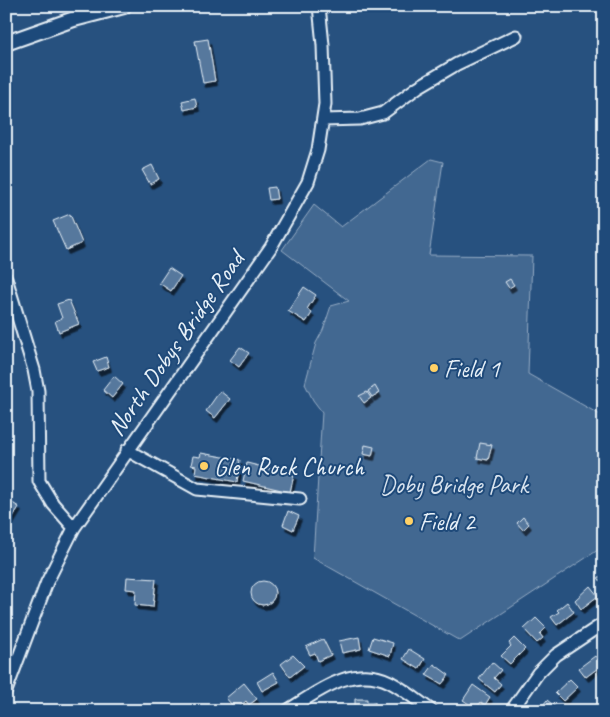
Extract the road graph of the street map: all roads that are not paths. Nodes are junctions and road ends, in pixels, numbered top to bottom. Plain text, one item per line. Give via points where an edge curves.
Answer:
1 (124, 6) edge
2 (319, 6) edge
3 (516, 36) dead end
4 (6, 43) edge
5 (323, 120) junction
6 (6, 278) edge
7 (127, 450) junction
8 (300, 499) dead end
9 (74, 528) junction
10 (604, 623) edge
11 (6, 691) edge
12 (287, 711) edge
13 (432, 711) edge
14 (511, 711) edge

1 - 4 main road via 74,19
2 - 5 street, North Dobys Bridge Road via 325,77
3 - 5 street via 457,64 383,112 360,119
5 - 7 street, North Dobys Bridge Road via 314,167 292,214
6 - 9 street via 38,391 39,481 53,504
7 - 8 street via 197,488
7 - 9 street, North Dobys Bridge Road
9 - 11 street, North Dobys Bridge Road via 47,582
10 - 14 street via 556,655 538,673
12 - 13 street via 341,679 359,675 391,682

